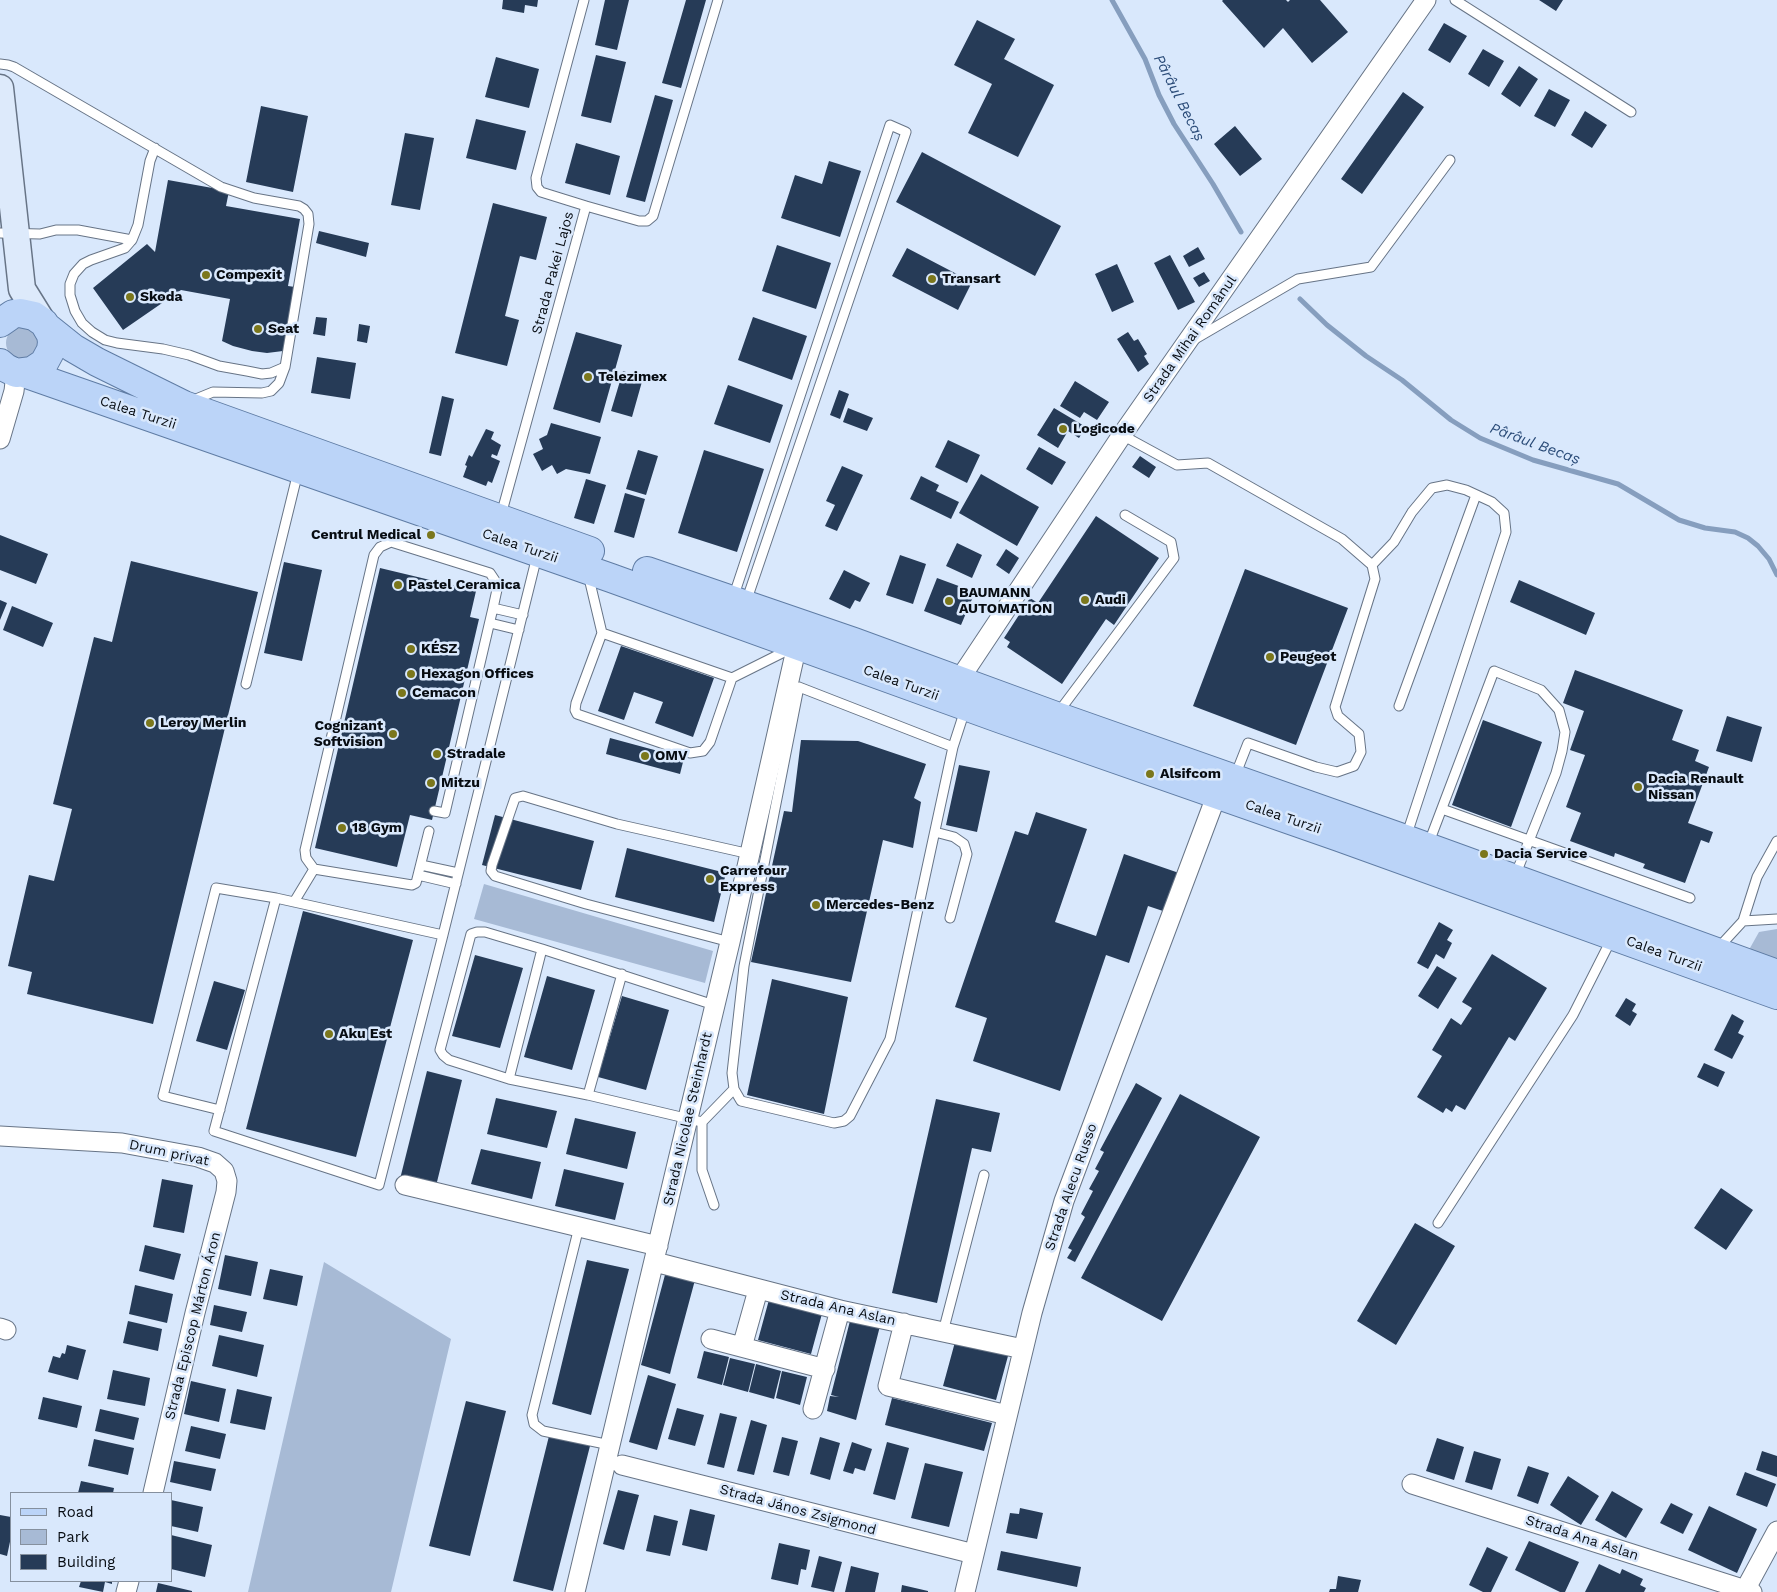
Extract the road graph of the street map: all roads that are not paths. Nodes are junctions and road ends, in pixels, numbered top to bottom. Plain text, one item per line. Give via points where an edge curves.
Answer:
1 (584, 0) edge
2 (718, 0) edge
3 (1426, 0) edge
4 (1455, 0) edge
5 (0, 64) edge
6 (1, 105) edge
7 (1631, 112) dead end
8 (155, 148) junction
9 (1450, 160) dead end
10 (586, 206) junction
11 (8, 233) edge
12 (132, 240) junction
13 (22, 289) junction
14 (3, 320) edge
15 (44, 323) junction
16 (1186, 344) junction
17 (8, 367) edge
18 (285, 367) junction
19 (184, 405) junction
20 (1122, 435) junction
21 (0, 439) edge
22 (299, 468) junction
23 (1476, 495) junction
24 (1125, 515) dead end
25 (500, 518) junction
26 (538, 553) junction
27 (1372, 565) junction
28 (586, 569) junction
29 (739, 602) junction
30 (494, 608) junction
31 (523, 615) junction
32 (490, 623) junction
33 (519, 630) junction
34 (602, 633) junction
35 (797, 645) junction
36 (732, 678) junction
37 (960, 680) junction
38 (246, 684) dead end
39 (966, 706) junction
40 (1399, 706) dead end
41 (1056, 716) junction
42 (953, 747) junction
43 (1226, 787) junction
44 (1442, 809) junction
45 (434, 811) dead end
46 (429, 832) dead end
47 (935, 832) junction
48 (1529, 840) junction
49 (1777, 841) edge
50 (1416, 844) junction
51 (750, 854) junction
52 (421, 865) junction
53 (314, 869) junction
54 (458, 873) junction
55 (418, 875) junction
56 (1514, 879) junction
57 (456, 884) junction
58 (276, 898) junction
59 (1690, 898) dead end
60 (294, 902) junction
61 (950, 918) dead end
62 (1777, 919) edge
63 (1743, 921) junction
64 (443, 935) junction
65 (1613, 936) junction
66 (730, 942) junction
67 (1705, 948) junction
68 (542, 949) junction
69 (622, 974) junction
70 (1777, 974) edge
71 (1777, 995) edge
72 (714, 1005) junction
73 (509, 1079) junction
74 (734, 1089) junction
75 (588, 1095) junction
76 (220, 1110) junction
77 (695, 1121) junction
78 (0, 1136) edge
79 (215, 1163) joint
80 (984, 1175) dead end
81 (405, 1185) dead end
82 (714, 1206) dead end
83 (1438, 1223) dead end
84 (579, 1227) junction
85 (657, 1254) junction
86 (758, 1290) junction
87 (840, 1310) junction
88 (904, 1323) junction
89 (943, 1332) junction
90 (711, 1339) dead end
91 (742, 1347) junction
92 (1024, 1349) junction
93 (825, 1369) junction
94 (813, 1410) dead end
95 (1007, 1415) junction
96 (610, 1445) junction
97 (622, 1465) dead end
98 (1412, 1484) dead end
99 (153, 1492) edge
100 (1777, 1531) edge
101 (974, 1554) junction
102 (1749, 1591) edge
103 (575, 1592) edge
104 (965, 1592) edge

1 - 10 lane via 536,178 537,187 548,196
2 - 10 lane, Strada Pakei Lajos via 653,216 647,221 639,221
3 - 16 street, Strada Mihai Românul
4 - 7 lane
5 - 8 lane via 14,67
6 - 11 main road
8 - 12 lane
8 - 18 lane via 221,187 254,198 298,206 308,214
9 - 16 lane via 1371,267 1298,279
10 - 25 lane, Strada Pakei Lajos
11 - 12 lane via 40,234 73,229
11 - 13 main road
12 - 18 lane via 124,248 83,264 74,274 70,295 82,323 92,332 117,343 163,349 262,374
13 - 14 main road
13 - 15 main road
14 - 15 main road via 27,313
15 - 17 main road via 52,342 48,357 38,368
15 - 19 main road, Calea Turzii via 73,348
16 - 20 street, Strada Mihai Românul
17 - 21 street via 14,390
17 - 22 main road, Calea Turzii
18 - 19 lane via 279,383 271,391 213,392
19 - 25 main road, Calea Turzii
20 - 27 lane via 1177,465 1208,463 1342,539
20 - 37 street, Strada Mihai Românul
22 - 26 main road, Calea Turzii
22 - 38 lane
23 - 27 lane via 1447,485 1432,488 1412,512 1394,542
23 - 40 lane
23 - 50 lane via 1492,502 1504,513 1506,532
24 - 41 lane via 1171,542 1174,558
25 - 29 main road, Calea Turzii
26 - 28 main road, Calea Turzii
26 - 31 lane
27 - 43 lane via 1375,579 1335,707 1338,716 1358,734 1361,752 1354,766 1337,772 1248,743
28 - 34 lane
28 - 35 main road, Calea Turzii
29 - 29 lane via 906,132 890,125
29 - 37 main road, Calea Turzii
30 - 31 lane
30 - 32 lane
30 - 53 lane via 498,585 490,573 391,542 380,547 374,555 339,729 305,850 306,858
31 - 33 lane
32 - 33 lane
32 - 45 lane via 445,814
33 - 54 lane
34 - 36 lane
34 - 36 lane via 574,710 577,714 643,737 690,753 703,751 710,742
35 - 36 lane
35 - 39 main road, Calea Turzii
35 - 51 street, Strada Nicolae Steinhardt
37 - 41 main road, Calea Turzii
39 - 42 lane
39 - 43 main road, Calea Turzii
41 - 43 main road, Calea Turzii
42 - 47 lane
42 - 74 lane via 799,687 744,966 732,1074
43 - 50 main road, Calea Turzii
43 - 65 main road, Calea Turzii
43 - 92 street, Strada Alecu Russo via 1064,1201
44 - 48 lane
44 - 48 lane via 1494,671 1542,690 1560,710 1565,732 1556,772
44 - 50 lane
46 - 52 lane
47 - 61 lane via 954,837 964,844 967,854
47 - 74 lane via 890,1039 850,1116 834,1123 741,1101
48 - 56 lane
48 - 59 lane
49 - 63 lane via 1757,877
50 - 56 main road, Calea Turzii
51 - 66 street, Strada Nicolae Steinhardt
51 - 66 lane via 617,824 523,796 514,798 492,865 491,871 495,876
52 - 54 lane
52 - 55 lane
53 - 55 lane via 412,886
53 - 60 lane
54 - 57 lane
55 - 57 lane
56 - 67 main road, Calea Turzii
57 - 64 lane
58 - 60 lane
58 - 76 lane
58 - 76 lane via 216,888 163,1096
60 - 64 lane
62 - 63 lane
63 - 67 lane via 1720,946
64 - 76 lane via 379,1185 214,1131
65 - 71 main road, Calea Turzii
65 - 83 lane via 1573,1015
66 - 72 street, Strada Nicolae Steinhardt
67 - 70 main road, Calea Turzii
68 - 69 lane
68 - 73 lane
68 - 73 lane via 485,932 471,934 440,1050 449,1060
69 - 72 lane
69 - 75 lane
72 - 77 street, Strada Nicolae Steinhardt
73 - 75 lane
74 - 77 lane
75 - 77 lane
77 - 82 lane via 702,1170
77 - 85 street, Strada Nicolae Steinhardt
78 - 79 street, Drum privat via 122,1144 179,1153
79 - 99 street, Strada Episcop Márton Áron via 224,1171 226,1192
80 - 89 lane
81 - 84 street, Strada Ana Aslan
84 - 85 street, Strada Ana Aslan
84 - 96 lane via 532,1415 534,1424 543,1430
85 - 86 street, Strada Ana Aslan
85 - 96 street, Strada Nicolae Steinhardt
86 - 87 street, Strada Ana Aslan
86 - 91 street
87 - 88 street, Strada Ana Aslan
87 - 93 street
88 - 89 street, Strada Ana Aslan
88 - 95 street via 888,1386
89 - 92 street, Strada Ana Aslan
90 - 91 street
91 - 93 street
92 - 95 street, Strada Alecu Russo
93 - 94 street
95 - 101 street, Strada Alecu Russo
96 - 103 street, Strada Nicolae Steinhardt
97 - 101 street, Strada János Zsigmond
98 - 102 street, Strada Ana Aslan
100 - 102 street
101 - 104 street, Strada Alecu Russo

